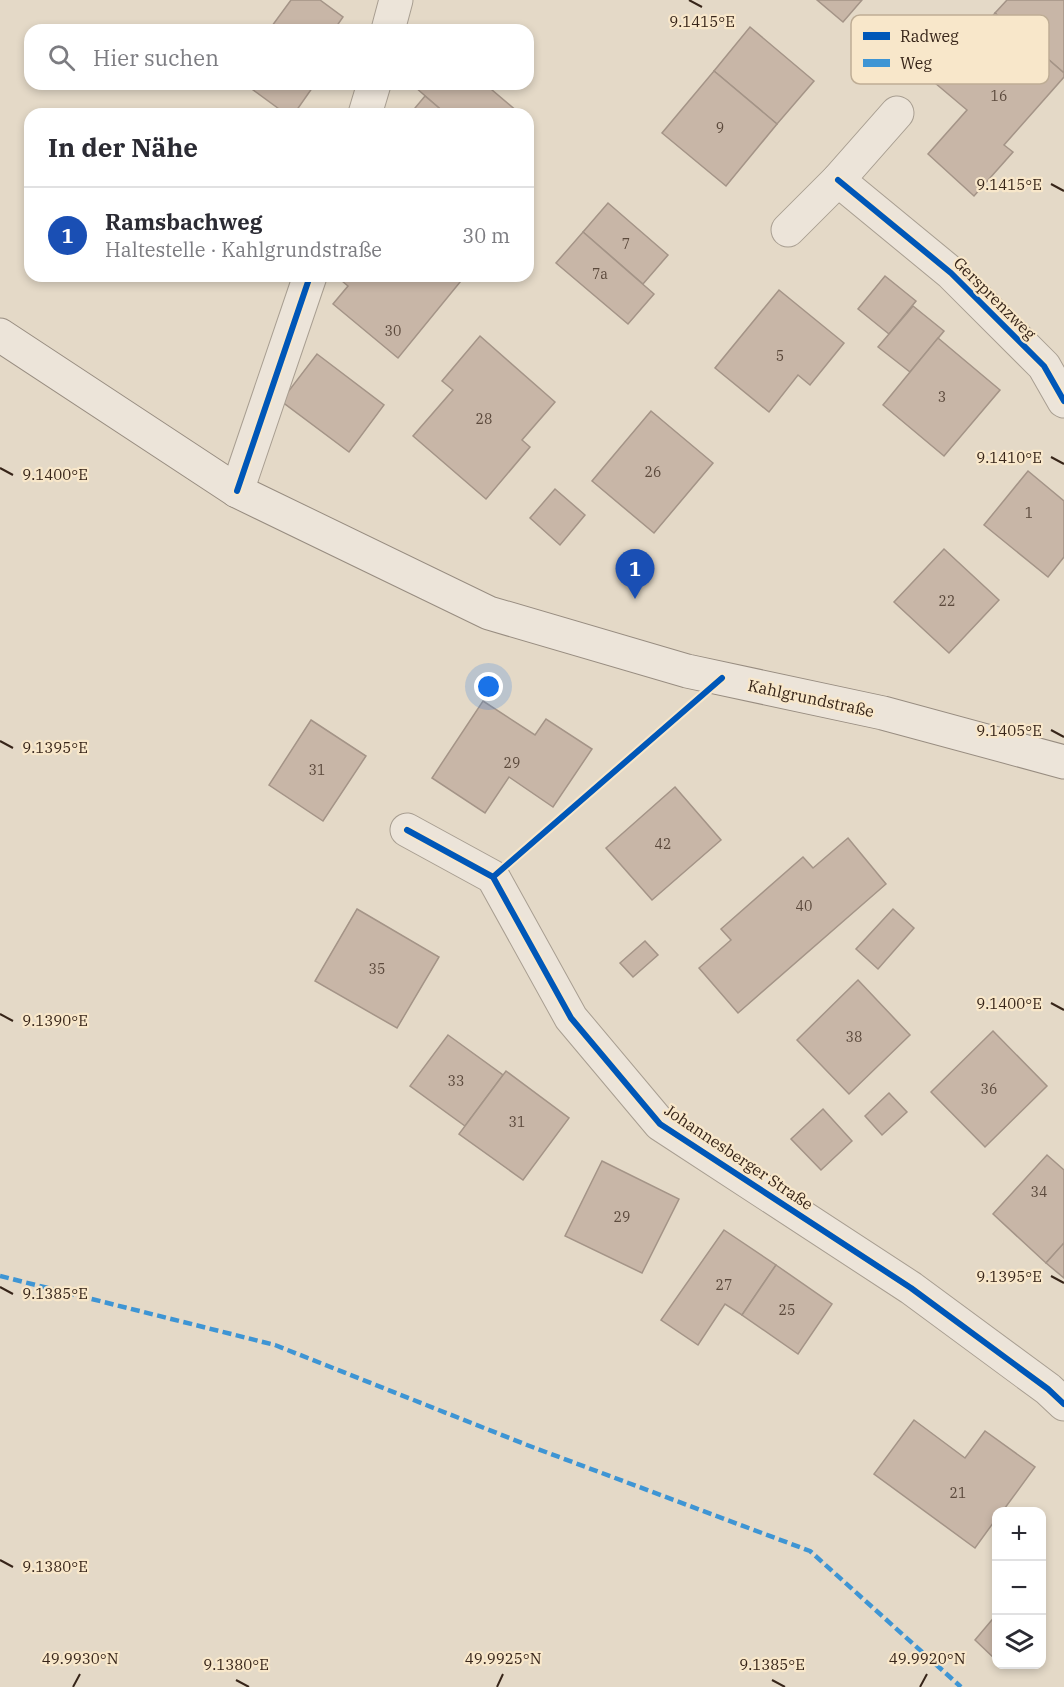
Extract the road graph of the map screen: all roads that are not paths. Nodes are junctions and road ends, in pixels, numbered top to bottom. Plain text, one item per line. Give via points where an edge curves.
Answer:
1 (396, 0) edge
2 (390, 24) edge
3 (372, 90) edge
4 (367, 108) edge
5 (897, 113) dead end
6 (838, 180) junction
7 (788, 230) dead end
8 (308, 282) edge
9 (0, 335) edge
10 (1064, 401) edge
11 (237, 492) junction
12 (1064, 762) edge
13 (407, 830) dead end
14 (1064, 1404) edge

1 - 2 street
3 - 4 street
5 - 6 street
6 - 7 street
6 - 10 street, Gersprenzweg via 951,273 1044,366
8 - 11 street
9 - 11 street, Kahlgrundstraße
11 - 12 street, Kahlgrundstraße via 489,612 687,671 883,714
13 - 14 street, Johannesberger Straße via 494,877 571,1018 660,1124 911,1288

